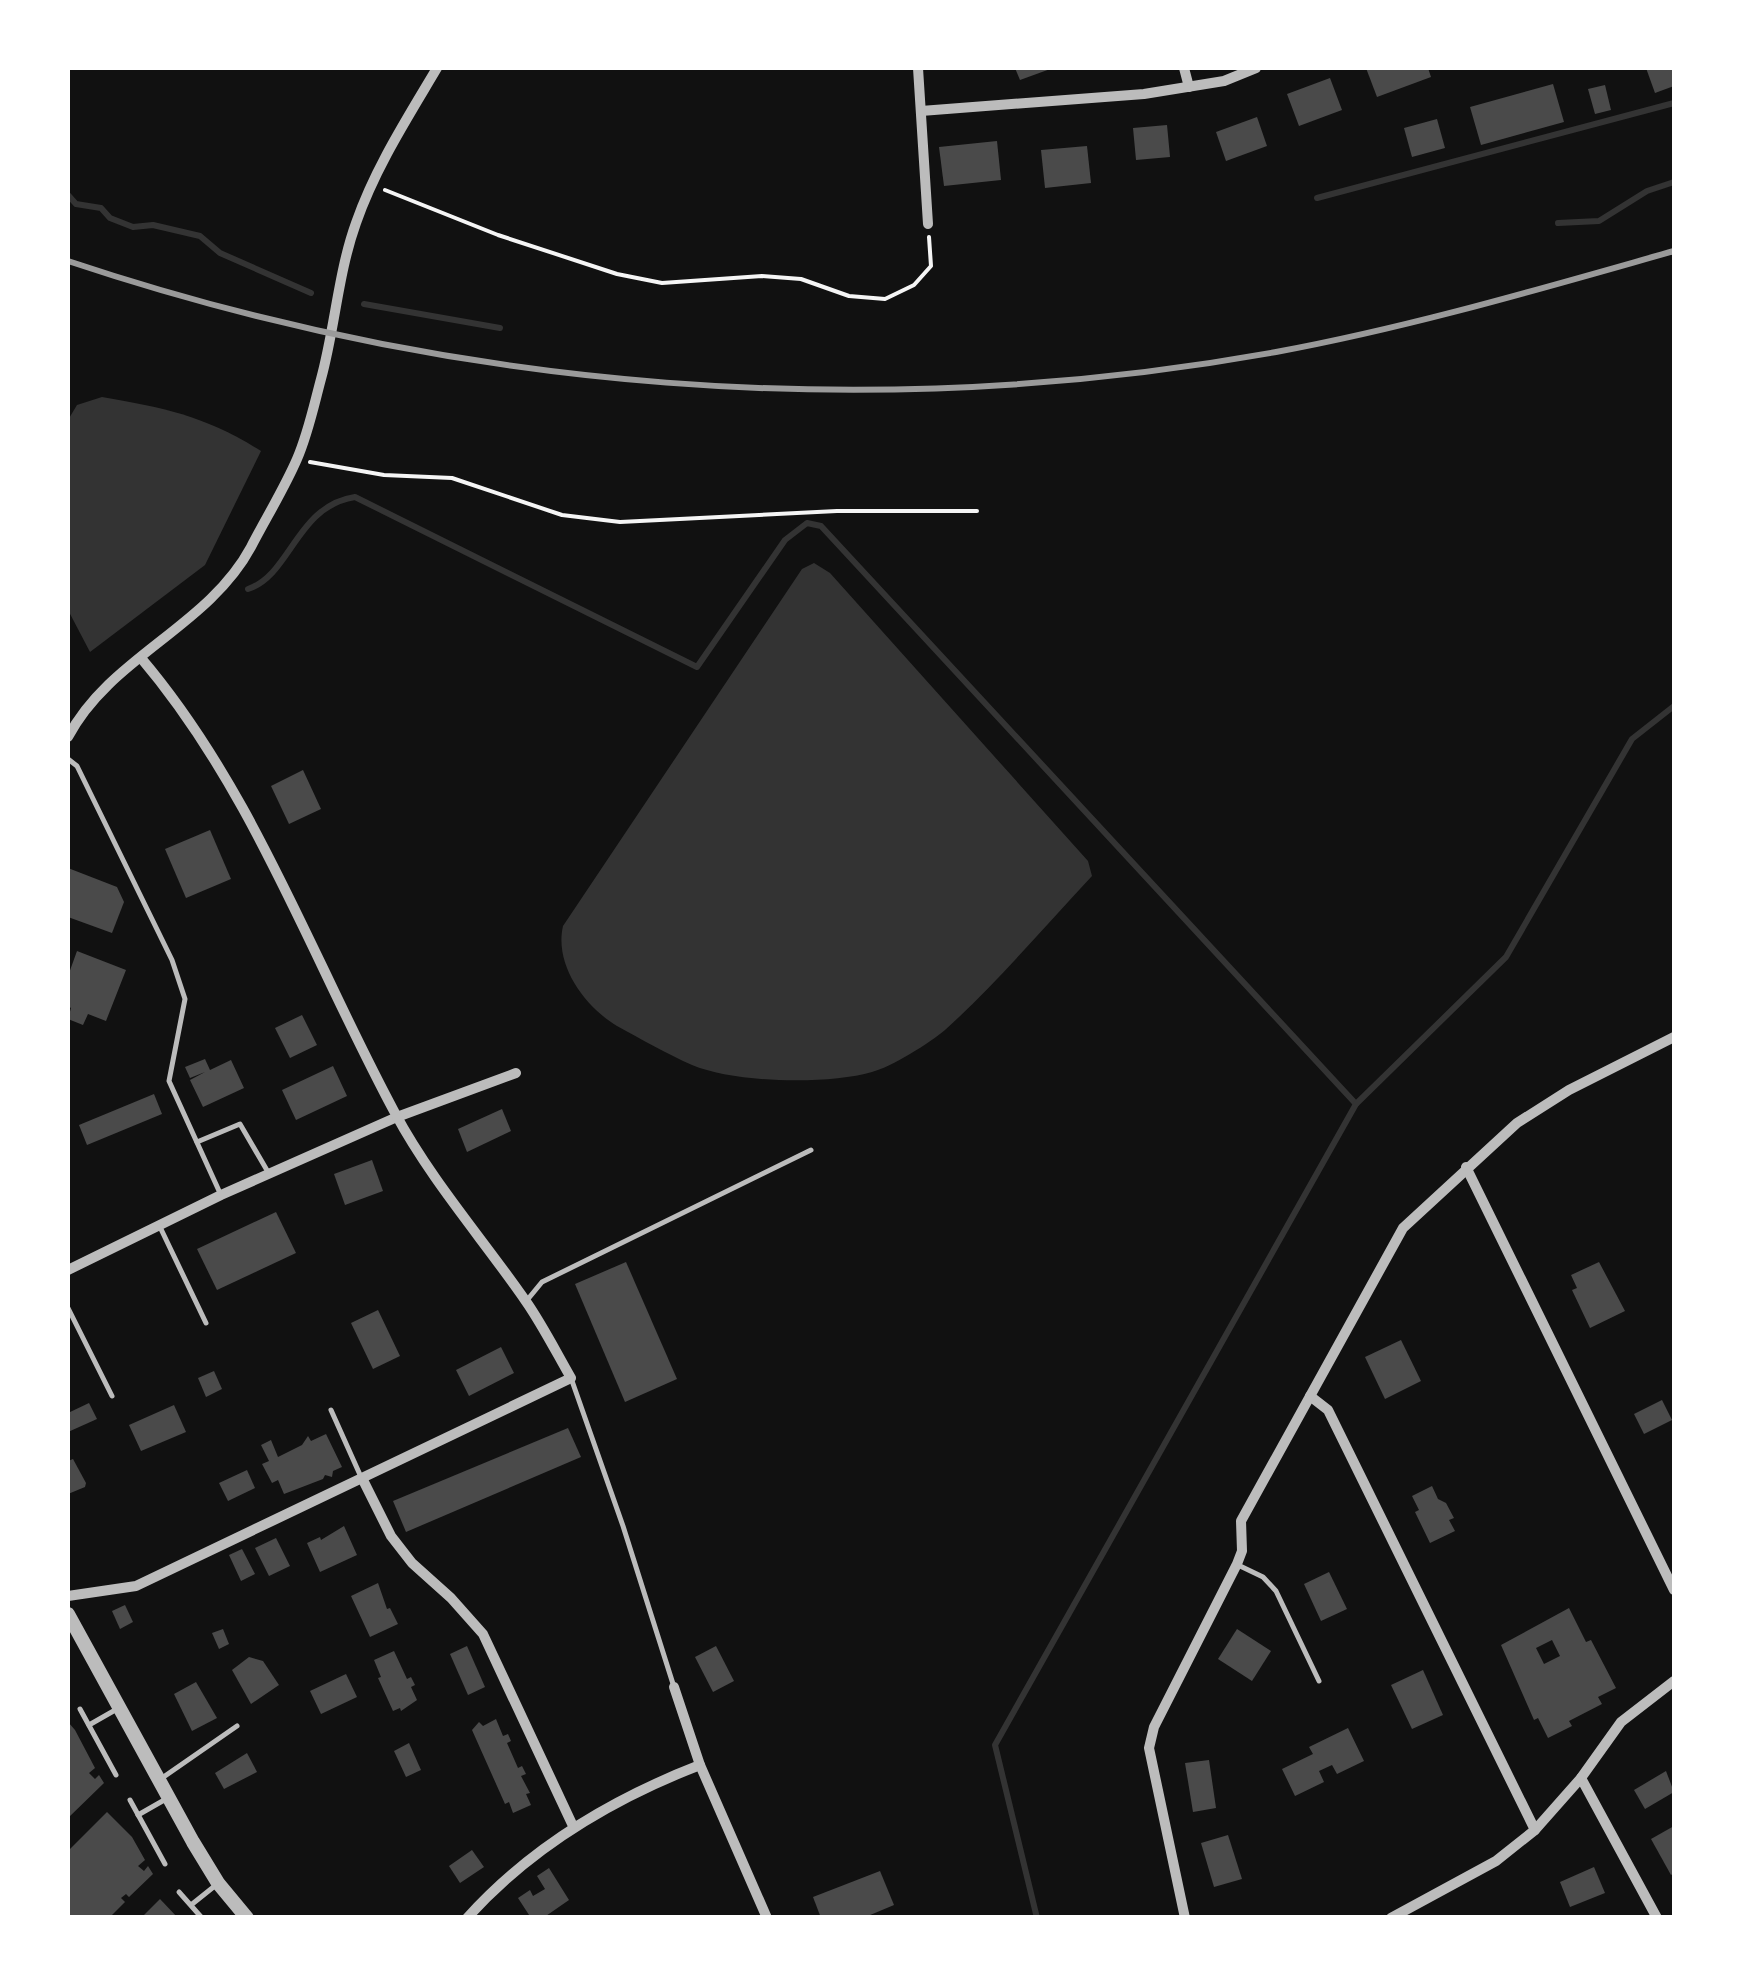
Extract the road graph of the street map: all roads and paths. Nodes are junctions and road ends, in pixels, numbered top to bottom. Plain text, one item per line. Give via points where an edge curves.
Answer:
1 (437, 68) edge
2 (918, 68) edge
3 (1184, 68) edge
4 (1256, 68) edge
5 (1189, 87) junction
6 (921, 111) junction
7 (371, 185) junction
8 (928, 224) joint
9 (297, 460) junction
10 (978, 511) dead end
11 (142, 658) junction
12 (68, 737) edge
13 (68, 759) edge
14 (1674, 1038) edge
15 (516, 1072) dead end
16 (397, 1117) junction
17 (197, 1142) junction
18 (811, 1150) dead end
19 (1466, 1167) junction
20 (269, 1174) junction
21 (222, 1196) junction
22 (160, 1226) junction
23 (68, 1270) edge
24 (526, 1301) junction
25 (68, 1308) edge
26 (206, 1323) dead end
27 (571, 1378) junction
28 (112, 1396) dead end
29 (1310, 1396) junction
30 (330, 1410) dead end
31 (362, 1480) junction
32 (1237, 1564) junction
33 (1674, 1590) edge
34 (68, 1596) edge
35 (68, 1614) edge
36 (1674, 1680) edge
37 (1319, 1681) dead end
38 (674, 1686) joint
39 (120, 1707) junction
40 (80, 1709) dead end
41 (89, 1726) junction
42 (237, 1726) dead end
43 (700, 1765) junction
44 (116, 1775) dead end
45 (1581, 1778) junction
46 (160, 1779) junction
47 (169, 1797) junction
48 (130, 1800) dead end
49 (138, 1815) junction
50 (573, 1826) junction
51 (1535, 1830) junction
52 (165, 1864) dead end
53 (218, 1883) junction
54 (179, 1892) dead end
55 (192, 1905) junction
56 (1394, 1917) edge
57 (202, 1918) edge
58 (247, 1918) edge
59 (467, 1918) edge
60 (767, 1918) edge
61 (1184, 1918) edge
62 (1657, 1918) edge

1 - 7 street
2 - 6 street
3 - 5 street
4 - 5 street
5 - 6 street
6 - 8 street
7 - 8 path via 616,274 662,283 801,279 885,300 931,266
7 - 9 street
9 - 10 path via 452,478 562,515 620,522 838,510
9 - 11 street via 228,582
11 - 12 street via 86,707
11 - 16 street via 219,762
13 - 17 lane via 172,960 184,999 169,1081
14 - 19 street via 1569,1090
15 - 16 street
16 - 20 street
16 - 24 street
17 - 20 lane via 240,1124
17 - 21 lane
18 - 24 lane via 542,1282
19 - 29 street via 1402,1228
19 - 33 street
20 - 21 street
21 - 22 street
22 - 23 street
22 - 26 lane
24 - 27 street
25 - 28 lane
27 - 31 street
27 - 38 lane
29 - 32 street via 1241,1522
29 - 51 street via 1328,1410
30 - 31 lane
31 - 34 street via 136,1586
31 - 50 street via 412,1563 483,1634
32 - 37 lane via 1276,1590
32 - 61 street via 1149,1748
35 - 39 street
36 - 45 street via 1621,1722
38 - 43 street
39 - 41 lane
39 - 46 street
40 - 41 lane
41 - 44 lane
42 - 46 lane
43 - 50 street
43 - 60 street
45 - 51 street
45 - 62 street
46 - 47 street
47 - 49 lane
47 - 53 street
48 - 49 lane
49 - 52 lane
50 - 59 street via 501,1880
51 - 56 street via 1496,1861
53 - 55 lane
53 - 58 street
54 - 55 lane
55 - 57 lane

